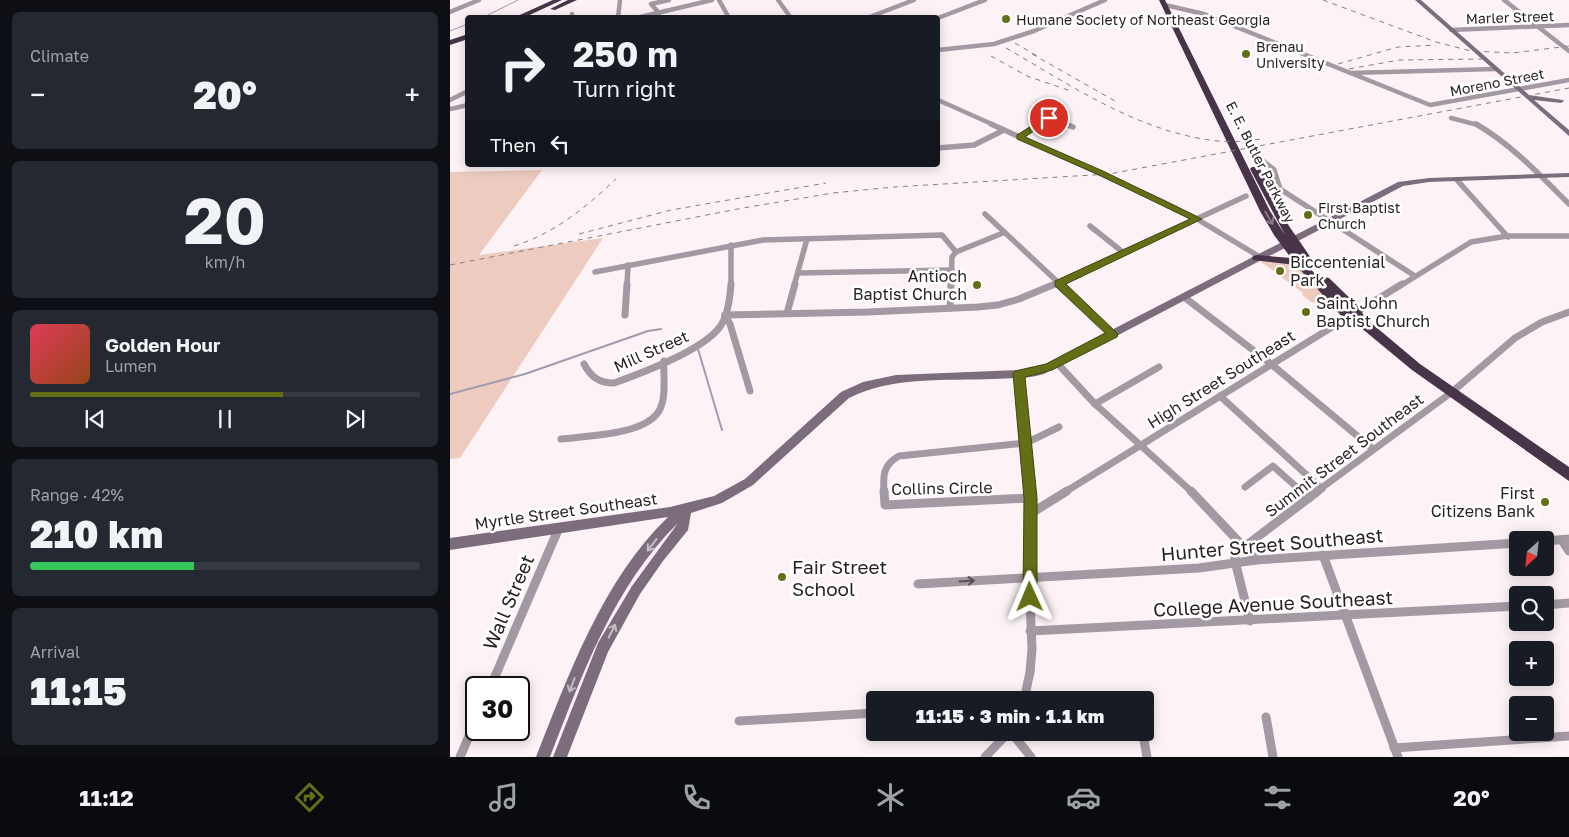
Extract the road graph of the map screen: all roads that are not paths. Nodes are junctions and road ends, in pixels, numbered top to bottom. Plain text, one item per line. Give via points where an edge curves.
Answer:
1 (478, 0) edge
2 (559, 0) edge
3 (574, 0) edge
4 (620, 0) edge
5 (669, 0) edge
6 (712, 0) edge
7 (719, 0) edge
8 (778, 0) edge
9 (914, 0) edge
10 (984, 0) edge
11 (1105, 0) edge
12 (1418, 0) edge
13 (1504, 0) edge
14 (1167, 3) edge
15 (672, 10) junction
16 (450, 12) edge
17 (523, 15) edge
18 (539, 15) edge
19 (618, 15) edge
20 (658, 15) edge
21 (727, 15) edge
22 (789, 15) edge
23 (876, 15) edge
24 (940, 17) edge
25 (1569, 25) edge
26 (1538, 27) junction
27 (1451, 30) junction
28 (465, 37) edge
29 (450, 43) edge
30 (465, 45) edge
31 (450, 50) edge
32 (940, 50) edge
33 (1569, 51) edge
34 (1495, 69) junction
35 (1347, 73) junction
36 (1569, 80) edge
37 (1517, 90) junction
38 (465, 92) edge
39 (1526, 97) junction
40 (450, 100) edge
41 (1569, 100) edge
42 (940, 101) edge
43 (1561, 102) junction
44 (1535, 103) junction
45 (465, 106) edge
46 (450, 109) edge
47 (1057, 113) dead end
48 (1049, 118) junction
49 (1451, 118) dead end
50 (1073, 127) dead end
51 (1004, 130) junction
52 (1567, 133) edge
53 (1019, 137) junction
54 (940, 148) edge
55 (1259, 158) dead end
56 (1569, 175) edge
57 (1542, 176) junction
58 (1457, 180) junction
59 (1246, 196) dead end
60 (1569, 204) edge
61 (985, 214) dead end
62 (1197, 219) junction
63 (1329, 221) junction
64 (1090, 226) dead end
65 (1003, 233) junction
66 (1569, 236) edge
67 (1508, 237) junction
68 (807, 239) junction
69 (1289, 242) junction
70 (731, 246) junction
71 (956, 252) junction
72 (1124, 253) junction
73 (1258, 257) junction
74 (1298, 262) junction
75 (628, 265) junction
76 (952, 270) junction
77 (595, 272) dead end
78 (798, 274) junction
79 (1415, 276) junction
80 (1059, 283) junction
81 (1184, 297) junction
82 (950, 308) junction
83 (1569, 312) edge
84 (787, 313) junction
85 (625, 315) dead end
86 (725, 315) junction
87 (1354, 316) junction
88 (1113, 334) junction
89 (664, 361) junction
90 (1057, 363) junction
91 (584, 364) dead end
92 (1271, 364) junction
93 (1159, 367) dead end
94 (1019, 374) junction
95 (750, 391) dead end
96 (1452, 392) junction
97 (1220, 396) junction
98 (1095, 404) junction
99 (1059, 427) dead end
100 (561, 439) dead end
101 (1026, 443) junction
102 (1140, 444) junction
103 (1373, 449) junction
104 (1569, 474) edge
105 (1245, 487) dead end
106 (1322, 489) junction
107 (1030, 498) junction
108 (1309, 498) junction
109 (686, 510) junction
110 (1030, 514) junction
111 (558, 530) junction
112 (1566, 540) edge
113 (450, 544) edge
114 (1509, 544) edge
115 (1244, 547) junction
116 (1569, 551) edge
117 (1324, 555) junction
118 (1256, 560) junction
119 (1235, 561) junction
120 (1029, 576) junction
121 (918, 584) dead end
122 (1569, 604) edge
123 (1554, 605) edge
124 (1509, 607) edge
125 (1345, 616) junction
126 (1250, 621) junction
127 (1030, 631) junction
128 (495, 676) edge
129 (1026, 691) edge
130 (866, 713) edge
131 (1266, 717) dead end
132 (739, 720) dead end
133 (1569, 736) edge
134 (467, 741) edge
135 (1001, 741) edge
136 (1018, 741) edge
137 (1144, 741) edge
138 (1396, 753) edge
139 (460, 757) edge
140 (543, 757) edge
141 (560, 757) edge
142 (985, 757) edge
143 (1031, 757) edge
144 (1147, 757) edge
145 (1273, 757) edge

1 - 16 street
2 - 17 highway
3 - 18 highway
4 - 19 street
5 - 15 street
5 - 20 street via 651,4
6 - 15 street
7 - 21 street
8 - 22 street
9 - 23 street
10 - 24 street
11 - 32 street via 1034,31 994,44
12 - 27 main road
13 - 26 street
14 - 35 street via 1198,12
14 - 69 highway, E. E. Butler Parkway via 1252,173 1265,211
15 - 20 street
25 - 26 street, Marler Street
26 - 27 street, Marler Street
26 - 33 street
27 - 34 main road
28 - 29 highway
30 - 31 highway
34 - 35 street
34 - 37 main road
35 - 37 street, Moreno Street via 1430,106
36 - 37 street, Moreno Street
37 - 39 main road
38 - 40 street
39 - 43 main road
39 - 44 main road
41 - 43 main road
42 - 51 street
43 - 44 main road
44 - 52 main road
45 - 46 street
47 - 48 street
48 - 50 street
48 - 53 street
49 - 57 street via 1490,131
51 - 53 street
51 - 54 street via 974,144
53 - 62 street
55 - 63 street via 1268,162 1277,174 1280,189
56 - 57 main road
57 - 58 main road
57 - 60 street
58 - 63 main road via 1401,184
58 - 67 street
59 - 62 street
61 - 65 street
62 - 72 street
62 - 73 street
63 - 69 main road
63 - 79 street
64 - 72 street
65 - 71 street
65 - 80 street
66 - 67 street, High Street Southeast
67 - 79 street, High Street Southeast via 1471,242
68 - 70 street via 763,240
68 - 71 street via 942,235
68 - 78 street
69 - 73 main road
69 - 74 highway, E. E. Butler Parkway
69 - 87 highway, E. E. Butler Parkway
70 - 75 street
70 - 86 street via 732,278
71 - 76 street via 952,257
72 - 80 street
73 - 74 highway
73 - 81 main road
74 - 87 highway, E. E. Butler Parkway
75 - 77 street
75 - 85 street
76 - 78 street
76 - 82 street
78 - 84 street
79 - 87 street, High Street Southeast
80 - 82 street via 998,305
80 - 88 street
81 - 88 main road
81 - 92 street
82 - 84 street
83 - 96 street, Summit Street Southeast via 1542,322 1515,338
84 - 86 street
86 - 89 street, Mill Street via 715,333 686,352
86 - 95 street
87 - 92 street, High Street Southeast
87 - 96 highway, E. E. Butler Parkway
88 - 90 main road
89 - 91 street, Mill Street via 608,383 590,376
89 - 100 street via 662,399 651,421 634,428
90 - 94 main road via 1040,371
90 - 98 street
92 - 97 street, High Street Southeast
92 - 103 street
93 - 98 street
94 - 101 street
94 - 109 main road via 896,379 863,386 845,395 742,487
96 - 103 street, Summit Street Southeast
96 - 104 highway, E. E. Butler Parkway
97 - 102 street, High Street Southeast
97 - 106 street
98 - 102 street
99 - 101 street
101 - 107 street
101 - 107 street, Collins Circle via 899,456 886,467 883,498 885,505 891,506
102 - 110 street, High Street Southeast
102 - 115 street via 1191,490
103 - 106 street, Summit Street Southeast
105 - 108 street via 1273,466
106 - 108 street, Summit Street Southeast
107 - 110 street
108 - 115 street, Summit Street Southeast
109 - 111 main road, Myrtle Street Southeast
109 -> 140 main road via 675,518 642,557 607,610 576,673
141 -> 109 main road via 603,648 636,590 684,526
110 - 120 street
111 - 113 main road, Myrtle Street Southeast
111 - 128 street, Wall Street
112 - 116 street
114 - 117 street, Hunter Street Southeast
115 - 118 street
115 - 119 street, Summit Street Southeast via 1235,554
117 - 118 street, Hunter Street Southeast
117 - 125 street
118 - 119 street, Hunter Street Southeast
119 - 120 street, Hunter Street Southeast via 1199,568
119 - 126 street
121 -> 120 street, Hunter Street Southeast
120 - 127 street
122 - 123 street
124 - 125 street, College Avenue Southeast
125 - 126 street, College Avenue Southeast
125 - 138 street
126 - 127 street, College Avenue Southeast
127 - 129 street via 1030,672
130 - 132 street
131 - 145 street
133 - 138 street
134 - 139 street
135 - 142 street
136 - 143 street
137 - 144 street

